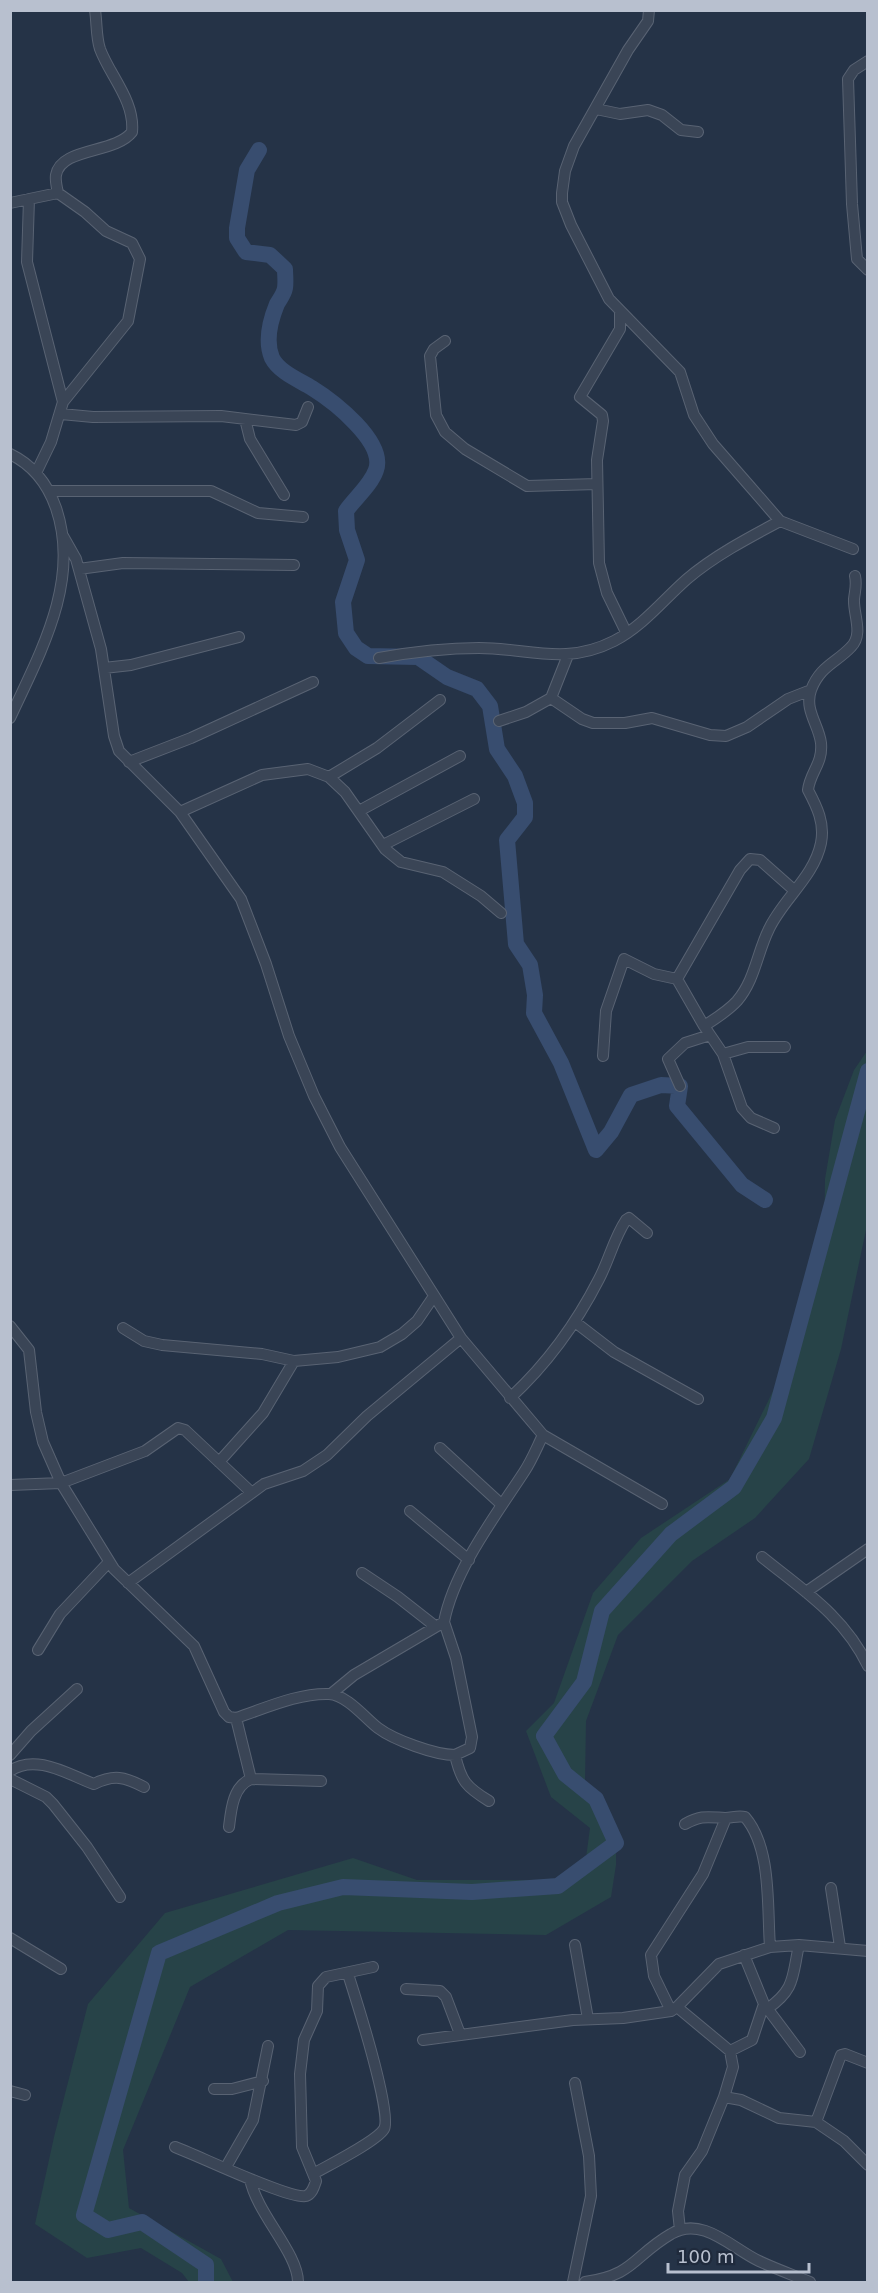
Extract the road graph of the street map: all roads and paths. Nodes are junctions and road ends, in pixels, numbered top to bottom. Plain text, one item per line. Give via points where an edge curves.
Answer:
1 (95, 10) edge
2 (649, 10) edge
3 (867, 61) edge
4 (596, 110) junction
5 (698, 132) dead end
6 (58, 194) junction
7 (29, 199) junction
8 (10, 203) edge
9 (867, 270) edge
10 (620, 311) junction
11 (445, 341) dead end
12 (63, 402) junction
13 (308, 407) dead end
14 (61, 414) junction
15 (245, 419) junction
16 (10, 454) edge
17 (36, 472) junction
18 (597, 484) junction
19 (50, 491) junction
20 (284, 495) dead end
21 (303, 518) dead end
22 (780, 521) junction
23 (63, 536) junction
24 (853, 549) dead end
25 (294, 565) dead end
26 (79, 569) junction
27 (855, 576) dead end
28 (626, 632) junction
29 (239, 637) dead end
30 (567, 655) junction
31 (379, 658) dead end
32 (104, 668) junction
33 (313, 682) dead end
34 (811, 690) junction
35 (552, 698) junction
36 (440, 700) dead end
37 (10, 718) edge
38 (499, 721) dead end
39 (460, 756) dead end
40 (129, 762) junction
41 (329, 777) junction
42 (474, 799) dead end
43 (359, 811) junction
44 (180, 812) junction
45 (383, 845) junction
46 (795, 891) junction
47 (501, 913) dead end
48 (677, 979) junction
49 (707, 1031) junction
50 (785, 1047) dead end
51 (723, 1054) junction
52 (603, 1056) dead end
53 (680, 1086) dead end
54 (774, 1128) dead end
55 (647, 1233) dead end
56 (434, 1296) junction
57 (575, 1322) junction
58 (10, 1326) edge
59 (123, 1328) dead end
60 (461, 1338) junction
61 (294, 1361) junction
62 (510, 1398) junction
63 (698, 1399) dead end
64 (543, 1435) junction
65 (440, 1448) dead end
66 (219, 1462) junction
67 (61, 1483) junction
68 (10, 1485) edge
69 (250, 1492) junction
70 (501, 1504) junction
71 (662, 1504) dead end
72 (410, 1511) dead end
73 (867, 1549) edge
74 (762, 1557) dead end
75 (469, 1560) junction
76 (109, 1562) junction
77 (362, 1573) dead end
78 (128, 1583) junction
79 (806, 1592) junction
80 (440, 1624) junction
81 (38, 1650) dead end
82 (867, 1666) edge
83 (77, 1689) dead end
84 (331, 1694) junction
85 (236, 1718) junction
86 (10, 1755) edge
87 (455, 1755) junction
88 (10, 1771) edge
89 (10, 1779) edge
90 (251, 1779) junction
91 (321, 1781) dead end
92 (144, 1786) dead end
93 (489, 1801) dead end
94 (726, 1818) junction
95 (685, 1824) dead end
96 (229, 1827) dead end
97 (831, 1888) dead end
98 (120, 1898) dead end
99 (10, 1938) edge
100 (575, 1945) dead end
101 (799, 1945) junction
102 (770, 1947) junction
103 (840, 1947) junction
104 (867, 1951) edge
105 (744, 1955) junction
106 (373, 1967) dead end
107 (61, 1969) dead end
108 (348, 1974) junction
109 (406, 1989) dead end
110 (766, 2006) junction
111 (674, 2009) junction
112 (588, 2019) junction
113 (460, 2034) junction
114 (423, 2040) dead end
115 (268, 2046) dead end
116 (730, 2051) junction
117 (800, 2052) dead end
118 (867, 2064) edge
119 (262, 2081) junction
120 (575, 2083) dead end
121 (214, 2089) dead end
122 (10, 2091) edge
123 (25, 2095) dead end
124 (724, 2097) junction
125 (816, 2121) junction
126 (175, 2147) dead end
127 (867, 2165) edge
128 (226, 2167) junction
129 (315, 2173) junction
130 (250, 2179) junction
131 (680, 2230) junction
132 (298, 2283) edge
133 (573, 2283) edge
134 (585, 2283) edge
135 (810, 2283) edge

1 - 6 street via 99,46 123,92 133,122 132,132 115,145 81,153 62,163 56,175
2 - 4 street via 648,21
3 - 9 street via 848,79 857,259
4 - 5 street via 620,114 648,110 681,130
4 - 10 street via 574,146 565,171 562,202 593,270
6 - 7 street
6 - 12 street via 106,231 132,243 140,259 128,321
7 - 8 street
7 - 12 street via 28,269
10 - 18 street via 620,329 580,397 599,412 603,421
10 - 22 street via 680,372 694,415 713,444
11 - 18 street via 430,356 436,414 445,432 487,464 527,486
12 - 14 street
13 - 15 street via 302,422 296,425
14 - 15 street
14 - 17 street
15 - 20 street via 250,439
16 - 17 street
17 - 19 street
18 - 28 street via 600,574
19 - 21 street via 211,491 258,513
19 - 23 street
22 - 24 street
22 - 28 street via 702,567 653,613
23 - 26 street
23 - 37 street via 61,590 50,630
25 - 26 street via 123,563
26 - 32 street
27 - 34 street via 858,630 854,644 829,663
28 - 30 street via 606,644
29 - 32 street via 131,665
30 - 31 street via 482,648
30 - 35 street
32 - 40 street via 114,736
33 - 40 street
34 - 35 street via 788,699 747,727 726,736 652,718 593,723
34 - 46 street via 811,714 821,745 819,765 808,790 820,816 821,843
35 - 38 street
36 - 41 street via 377,748
39 - 43 street
40 - 44 street
41 - 43 street
41 - 44 street via 308,769 262,776
42 - 45 street
43 - 45 street
44 - 56 street via 241,899 289,1036 332,1132
45 - 47 street via 401,862 443,872
46 - 48 street via 760,860 750,859
46 - 49 street via 769,929 745,988
48 - 49 street
48 - 52 street via 654,974 624,959 606,1011
49 - 51 street
49 - 53 street via 685,1043 668,1059
50 - 51 street via 748,1047
51 - 54 street via 742,1108 752,1118
55 - 57 street via 629,1218 626,1220
56 - 60 street
56 - 61 street via 417,1321 380,1347 338,1357
57 - 62 street via 550,1357
57 - 63 street via 614,1352
58 - 67 street via 29,1350 38,1422
59 - 61 street via 144,1341 162,1345 262,1354
60 - 62 street
60 - 69 street via 367,1416 327,1455 303,1471
61 - 66 street via 263,1413
62 - 64 street
64 - 70 street
64 - 71 street
65 - 70 street
66 - 67 street via 178,1428 145,1450
66 - 69 street
67 - 68 street
67 - 76 street
69 - 78 street
70 - 75 street
72 - 75 street
73 - 79 street
74 - 79 street
75 - 80 street
76 - 78 street
76 - 81 street via 60,1614
77 - 80 street
78 - 85 street via 194,1646 224,1712
79 - 82 street via 850,1633
80 - 84 street via 354,1675
80 - 87 street via 456,1658 472,1737 470,1748
83 - 86 street
84 - 85 street via 295,1698
84 - 87 street via 398,1739
85 - 90 street
87 - 93 street via 462,1781
88 - 92 street via 18,1766 42,1765 94,1784 108,1777 123,1776
89 - 98 street via 53,1804
90 - 91 street
90 - 96 street via 235,1797
94 - 95 street via 701,1815
94 - 102 street via 745,1816 756,1834 769,1890
94 - 111 street via 703,1874 660,1937 650,1959 654,1976
97 - 103 street
99 - 107 street
100 - 112 street
101 - 102 street
101 - 103 street
101 - 110 street via 790,1988 786,1995
102 - 105 street
103 - 104 street
105 - 110 street
105 - 111 street via 719,1964
106 - 108 street
108 - 129 street via 326,1977 320,1982 317,2011 304,2040 300,2074 302,2147
108 - 129 street via 387,2117 385,2128 376,2137
109 - 113 street via 440,1991
110 - 116 street via 752,2040
110 - 117 street
111 - 112 street via 623,2018
111 - 116 street
112 - 113 street
113 - 114 street
115 - 119 street
116 - 124 street via 733,2067
118 - 125 street via 841,2055
119 - 121 street
119 - 128 street via 253,2120
120 - 133 street via 589,2157 591,2196
122 - 123 street
124 - 125 street via 741,2100 779,2118
124 - 131 street via 702,2151 685,2175 678,2211
125 - 127 street via 844,2141
126 - 128 street
128 - 130 street
129 - 130 street via 314,2189 304,2196
130 - 132 street via 256,2200 295,2267
131 - 134 street via 619,2275
131 - 135 street via 696,2229 715,2235 759,2261

